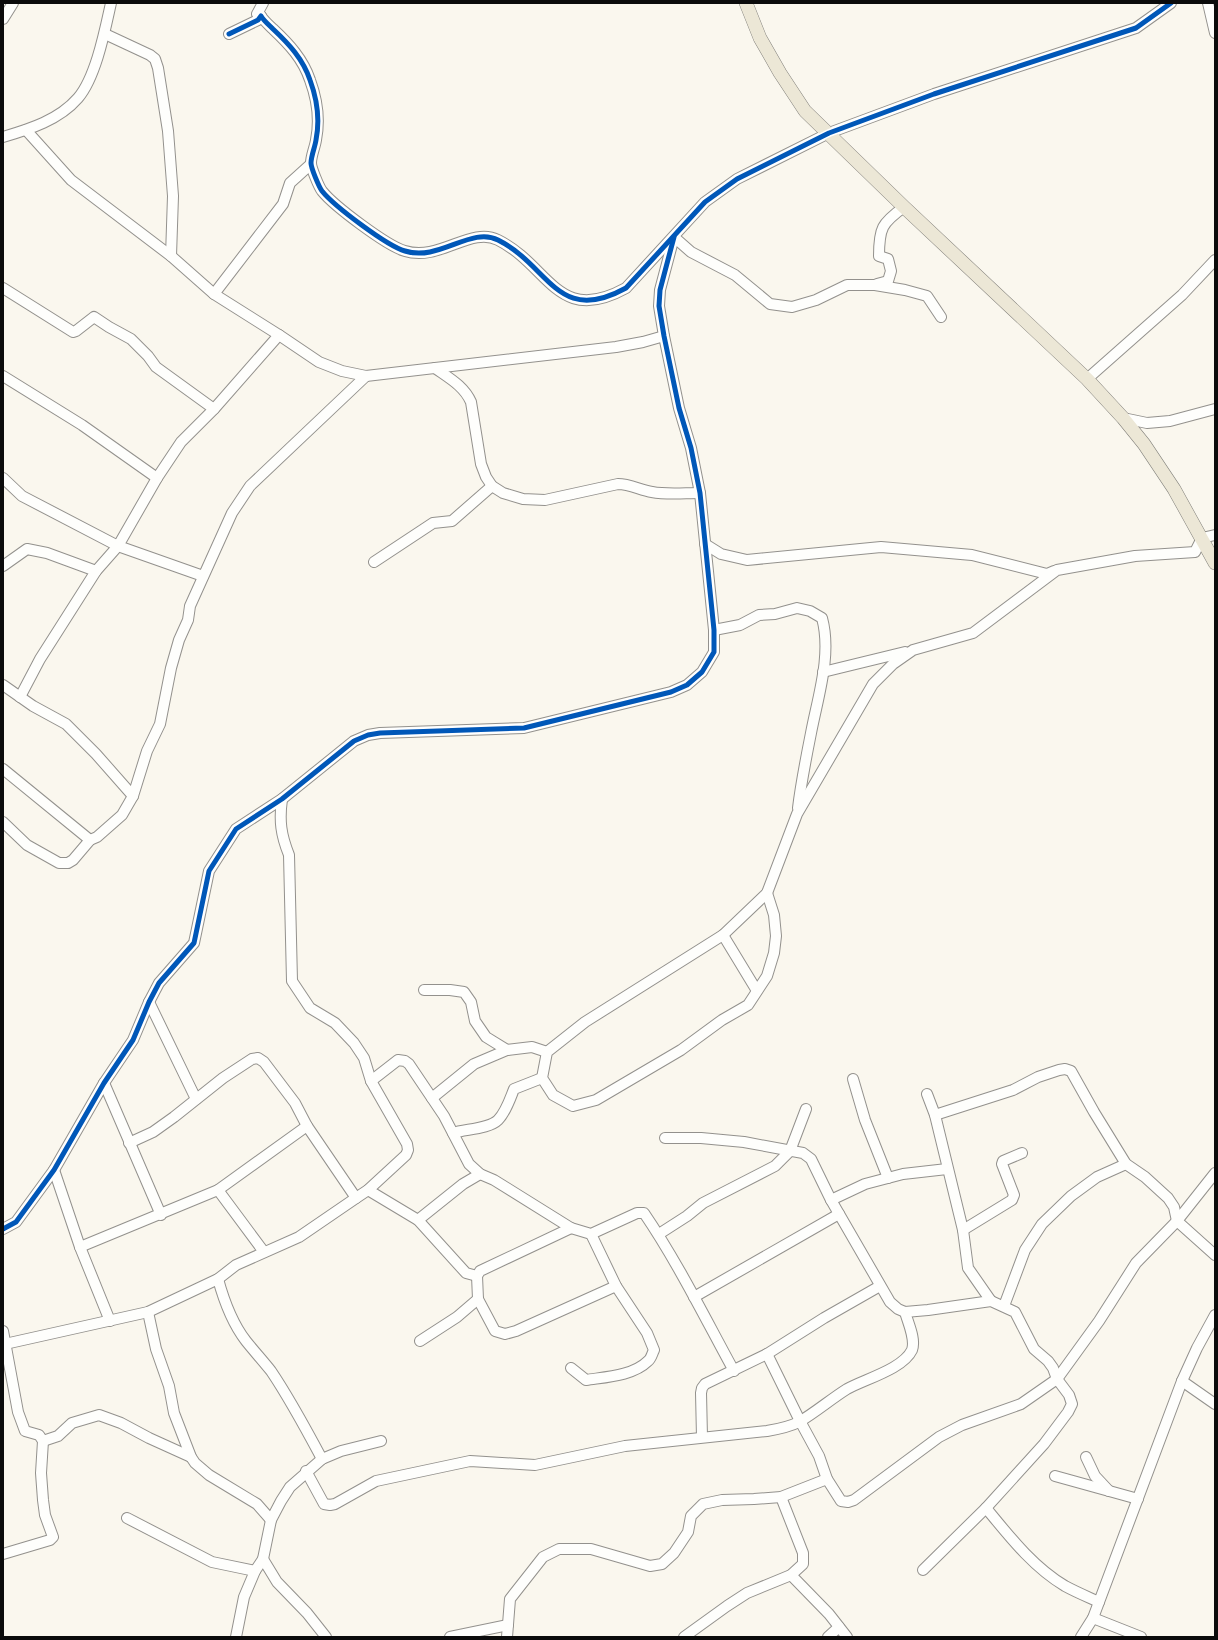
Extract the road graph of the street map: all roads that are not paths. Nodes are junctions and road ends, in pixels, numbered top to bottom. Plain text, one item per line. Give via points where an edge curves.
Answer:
1 (13, 3) edge
2 (263, 3) edge
3 (746, 3) edge
4 (1171, 3) edge
5 (1208, 3) edge
6 (109, 4) edge
7 (261, 16) junction
8 (3, 19) edge
9 (1215, 33) edge
10 (105, 34) junction
11 (229, 34) dead end
12 (26, 130) junction
13 (829, 133) junction
14 (3, 138) edge
15 (311, 164) junction
16 (904, 207) junction
17 (674, 238) junction
18 (172, 256) junction
19 (1215, 260) edge
20 (875, 285) junction
21 (3, 288) edge
22 (214, 294) junction
23 (941, 317) dead end
24 (280, 334) junction
25 (664, 336) junction
26 (435, 368) junction
27 (3, 376) edge
28 (366, 376) junction
29 (1086, 379) junction
30 (214, 409) junction
31 (1215, 409) edge
32 (1123, 418) junction
33 (3, 478) edge
34 (157, 478) junction
35 (492, 486) junction
36 (700, 493) junction
37 (1215, 536) edge
38 (1202, 538) junction
39 (705, 544) junction
40 (118, 546) junction
41 (374, 562) dead end
42 (1215, 563) edge
43 (3, 566) edge
44 (1024, 567) junction
45 (1057, 570) junction
46 (96, 571) junction
47 (203, 576) junction
48 (1033, 588) junction
49 (714, 630) junction
50 (913, 650) junction
51 (824, 672) junction
52 (3, 685) edge
53 (20, 697) junction
54 (3, 769) edge
55 (133, 796) junction
56 (282, 799) junction
57 (797, 814) junction
58 (3, 822) edge
59 (90, 840) junction
60 (767, 893) junction
61 (723, 935) junction
62 (424, 990) dead end
63 (757, 990) junction
64 (149, 1002) junction
65 (507, 1050) junction
66 (547, 1052) junction
67 (542, 1078) junction
68 (853, 1079) dead end
69 (371, 1081) junction
70 (104, 1083) junction
71 (927, 1094) dead end
72 (432, 1098) junction
73 (196, 1099) junction
74 (806, 1109) dead end
75 (935, 1115) junction
76 (307, 1126) junction
77 (452, 1133) junction
78 (665, 1138) dead end
79 (129, 1143) junction
80 (790, 1151) junction
81 (1022, 1153) dead end
82 (1126, 1164) junction
83 (948, 1169) junction
84 (54, 1170) junction
85 (1215, 1173) edge
86 (480, 1174) junction
87 (888, 1178) junction
88 (218, 1190) junction
89 (368, 1190) junction
90 (356, 1198) junction
91 (831, 1200) junction
92 (160, 1214) junction
93 (839, 1214) junction
94 (418, 1220) junction
95 (1177, 1221) junction
96 (3, 1228) edge
97 (571, 1228) junction
98 (963, 1230) junction
99 (591, 1234) junction
100 (659, 1234) junction
101 (80, 1247) junction
102 (264, 1252) junction
103 (1215, 1255) edge
104 (477, 1276) junction
105 (218, 1279) junction
106 (616, 1286) junction
107 (880, 1286) junction
108 (694, 1297) junction
109 (478, 1299) junction
110 (991, 1301) junction
111 (1004, 1306) junction
112 (148, 1312) junction
113 (905, 1312) junction
114 (1215, 1315) edge
115 (110, 1321) junction
116 (3, 1331) edge
117 (420, 1341) dead end
118 (5, 1344) junction
119 (767, 1354) junction
120 (571, 1368) dead end
121 (734, 1371) junction
122 (1057, 1379) junction
123 (1182, 1381) junction
124 (1215, 1404) edge
125 (800, 1421) junction
126 (702, 1437) junction
127 (43, 1441) junction
128 (381, 1441) dead end
129 (191, 1456) junction
130 (1086, 1457) dead end
131 (322, 1459) junction
132 (306, 1472) junction
133 (1055, 1476) dead end
134 (828, 1479) junction
135 (1109, 1491) junction
136 (781, 1497) junction
137 (1138, 1499) junction
138 (986, 1508) junction
139 (127, 1518) dead end
140 (271, 1520) junction
141 (3, 1554) edge
142 (263, 1559) junction
143 (923, 1570) dead end
144 (255, 1572) junction
145 (791, 1575) junction
146 (1099, 1602) junction
147 (1093, 1618) junction
148 (508, 1625) junction
149 (839, 1627) junction
150 (236, 1637) edge
151 (326, 1637) edge
152 (450, 1637) edge
153 (507, 1637) edge
154 (684, 1637) edge
155 (828, 1637) edge
156 (847, 1637) edge
157 (1081, 1637) edge
158 (1141, 1637) edge

1 - 8 street
2 - 7 street via 257,14
3 - 13 main road via 760,38 780,73 805,110
4 - 13 street via 1136,28 934,94
5 - 9 street
6 - 10 street
7 - 11 street via 258,20
7 - 15 street via 298,55 310,80 318,116
10 - 12 street via 87,83 78,98 48,121
10 - 18 street via 150,55 155,59 158,68 168,131 174,196
12 - 14 street
12 - 18 street via 71,180
13 - 16 main road
13 - 17 street via 737,179 705,202
15 - 17 street via 321,190 328,198 392,245 405,251 430,252 443,250 474,237 498,240 516,252 563,294 576,299 601,299 626,288
15 - 22 street via 290,183 284,204
16 - 20 street via 882,227 879,256 888,259 891,271 888,281
16 - 29 main road
17 - 20 street via 691,252 735,275 770,304 792,307 816,300 847,285
17 - 25 street via 660,290 659,306
18 - 22 street
19 - 29 street via 1182,295
20 - 23 street via 927,296
21 - 30 street via 73,332 94,317 131,339 156,367
22 - 24 street
24 - 28 street via 319,362 342,371
24 - 30 street
25 - 26 street via 616,347
25 - 36 street
26 - 28 street
26 - 35 street via 467,393 471,402 481,464
27 - 34 street via 82,425
28 - 47 street via 250,486 232,513
29 - 32 main road
30 - 34 street via 181,442
31 - 32 street via 1147,423
32 - 38 main road via 1174,489
33 - 40 street via 22,496
34 - 40 street
35 - 36 street via 503,493 523,499 545,500 618,484 663,494
35 - 41 street via 452,521 433,523
36 - 39 street
37 - 38 street
38 - 42 main road
38 - 45 street via 1195,552 1135,556
39 - 44 street via 721,554 747,560 881,547 972,555
39 - 49 street
40 - 46 street
40 - 47 street
43 - 46 street via 28,549 47,552
44 - 45 street via 1047,574
44 - 48 street
45 - 48 street
46 - 53 street via 40,659
47 - 55 street via 179,640 160,724 147,751
48 - 50 street via 973,633
49 - 51 street via 740,625 759,615 797,608 810,611 822,618 825,629
49 - 56 street via 714,652 702,672 687,685 671,692 524,728 368,735 354,741
50 - 51 street
50 - 57 street via 893,664 873,684
51 - 57 street via 810,732
52 - 53 street
53 - 55 street via 66,724
54 - 59 street
55 - 59 street via 122,815
56 - 64 street via 236,829 209,871 194,943 159,983
56 - 69 street via 279,816 288,855 292,981 310,1008 335,1023 354,1043 364,1058
57 - 60 street
58 - 59 street via 27,845 59,862 68,863 73,860
60 - 61 street
60 - 63 street via 774,915 776,936 767,976
61 - 63 street
61 - 66 street via 585,1022
62 - 65 street via 464,992 471,1002 475,1021 486,1037
63 - 67 street via 748,1005 722,1020 681,1050 596,1100 572,1106 553,1095
64 - 70 street via 134,1040
64 - 73 street
65 - 66 street via 532,1047
65 - 72 street via 474,1064
66 - 67 street
67 - 77 street via 514,1089 505,1112 497,1121 484,1127
68 - 87 street via 865,1120
69 - 72 street via 398,1060 405,1061 410,1064
69 - 89 street via 408,1150 406,1155
70 - 79 street
70 - 84 street
71 - 75 street
72 - 77 street
73 - 76 street via 223,1078 252,1059 258,1058 264,1062 295,1103
73 - 79 street via 153,1132
74 - 80 street
75 - 82 street via 1013,1090 1038,1077 1065,1069 1071,1071
75 - 83 street
76 - 88 street
76 - 90 street
77 - 86 street via 469,1164
78 - 80 street via 744,1142
79 - 92 street
80 - 91 street via 803,1153 811,1159
80 - 100 street via 775,1166 703,1203
81 - 98 street via 1003,1161 1002,1164 1014,1195 1012,1200
82 - 95 street via 1168,1198 1174,1207
82 - 111 street via 1097,1177 1071,1196 1042,1224 1025,1250
83 - 87 street
83 - 98 street
84 - 96 street via 16,1222
84 - 101 street
85 - 95 street
86 - 94 street via 463,1184
86 - 97 street
87 - 91 street via 865,1184
88 - 92 street
88 - 102 street
89 - 90 street
89 - 94 street
90 - 102 street via 298,1237
91 - 93 street
92 - 101 street
93 - 107 street
93 - 108 street
94 - 104 street via 466,1273
95 - 103 street
95 - 122 street via 1136,1263 1099,1321
97 - 99 street
97 - 104 street via 480,1271
98 - 110 street via 968,1268
99 - 100 street via 644,1213
99 - 106 street
100 - 108 street
101 - 115 street
102 - 105 street via 236,1265
104 - 109 street
105 - 112 street
105 - 131 street via 232,1318 296,1411
106 - 109 street via 505,1334 495,1331
106 - 120 street via 647,1333 654,1350 649,1361 636,1370 586,1380
107 - 113 street via 890,1302
107 - 119 street
108 - 121 street
109 - 117 street
110 - 111 street
110 - 113 street
111 - 122 street via 1015,1312 1034,1349 1048,1361
112 - 115 street
112 - 129 street via 174,1413
113 - 125 street via 914,1342 907,1357 848,1389
114 - 123 street
115 - 118 street
116 - 118 street
118 - 127 street via 18,1412 25,1431 39,1435
119 - 121 street
119 - 125 street
121 - 126 street via 705,1384 702,1388
122 - 134 street via 1021,1404 962,1425 939,1437 854,1500 841,1501
122 - 138 street via 1069,1395 1072,1404 1068,1412 1044,1444
123 - 124 street
123 - 137 street
125 - 126 street via 786,1428
125 - 134 street via 820,1456
126 - 132 street via 625,1446 535,1465 470,1461 376,1481 330,1505 324,1504
127 - 129 street via 58,1436 72,1423 99,1415
127 - 141 street via 43,1500 53,1537 45,1542
128 - 131 street via 341,1451
129 - 140 street via 209,1475 257,1504
130 - 135 street via 1095,1476
131 - 132 street
132 - 140 street via 290,1487
133 - 135 street
134 - 136 street
135 - 137 street
136 - 145 street via 803,1553 803,1564
136 - 148 street via 722,1500 702,1504 691,1516 688,1532 674,1553 662,1564 650,1566 591,1549 559,1549 543,1556 510,1599
137 - 146 street
138 - 143 street
138 - 146 street via 1035,1563 1065,1586
139 - 144 street via 212,1562
140 - 142 street
142 - 144 street
142 - 151 street via 277,1582
144 - 150 street via 244,1597
145 - 149 street
145 - 154 street via 747,1593
146 - 147 street
147 - 157 street
147 - 158 street
148 - 152 street
148 - 153 street
149 - 155 street
149 - 156 street

